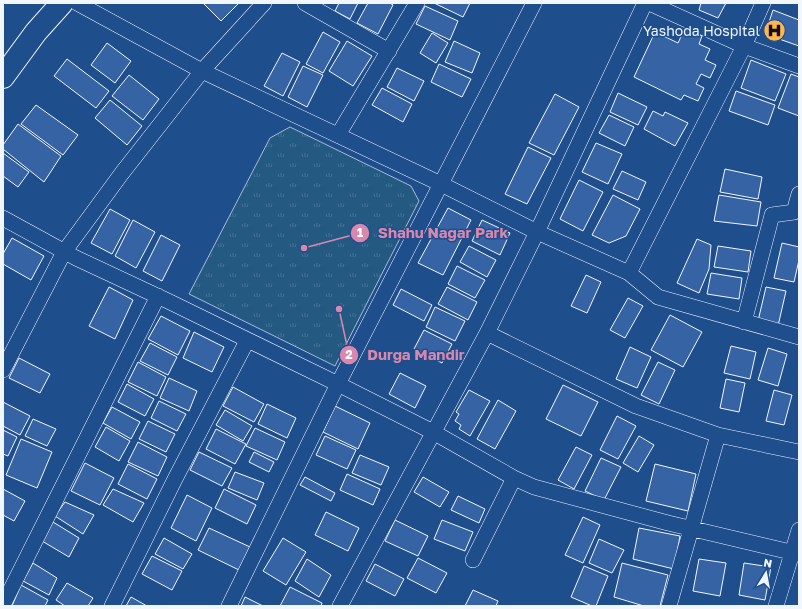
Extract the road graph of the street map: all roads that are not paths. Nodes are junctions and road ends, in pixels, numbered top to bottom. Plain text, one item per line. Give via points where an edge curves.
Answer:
1 (62, 3) edge
2 (77, 3) edge
3 (264, 3) edge
4 (305, 3) edge
5 (417, 3) edge
6 (534, 3) edge
7 (645, 3) edge
8 (649, 3) edge
9 (763, 3) edge
10 (744, 46) junction
11 (389, 51) junction
12 (799, 66) edge
13 (202, 71) junction
14 (3, 77) edge
15 (338, 135) junction
16 (441, 184) junction
17 (799, 194) edge
18 (796, 213) edge
19 (3, 218) edge
20 (537, 232) junction
21 (64, 252) junction
22 (629, 273) junction
23 (158, 296) junction
24 (744, 322) junction
25 (487, 333) junction
26 (799, 337) edge
27 (247, 341) junction
28 (3, 370) edge
29 (338, 384) junction
30 (433, 432) junction
31 (718, 435) junction
32 (799, 452) edge
33 (514, 478) junction
34 (693, 528) junction
35 (799, 530) edge
36 (796, 553) edge
37 (473, 560) dead end
38 (3, 605) edge
39 (112, 606) edge
40 (229, 606) edge
41 (340, 606) edge
42 (669, 606) edge
43 (776, 606) edge

1 - 14 street via 36,32
2 - 13 street
3 - 13 street
4 - 11 street
5 - 11 street
6 - 16 street
7 - 20 street
8 - 10 street
9 - 10 street
10 - 12 street
10 - 22 street
11 - 15 street
13 - 15 street
13 - 21 street
15 - 16 street
16 - 20 street
16 - 29 street
17 - 18 street
18 - 24 street via 772,215
19 - 21 street
20 - 22 street
20 - 25 street
21 - 23 street
21 - 28 street
22 - 24 street via 658,297
23 - 27 street
23 - 38 street
24 - 26 street
25 - 30 street
25 - 31 street via 636,406
27 - 29 street
27 - 39 street
29 - 30 street
29 - 40 street
30 - 33 street
30 - 41 street
31 - 32 street
31 - 34 street
33 - 34 street via 534,487
33 - 37 street
34 - 36 street
34 - 42 street
35 - 36 street
36 - 43 street

